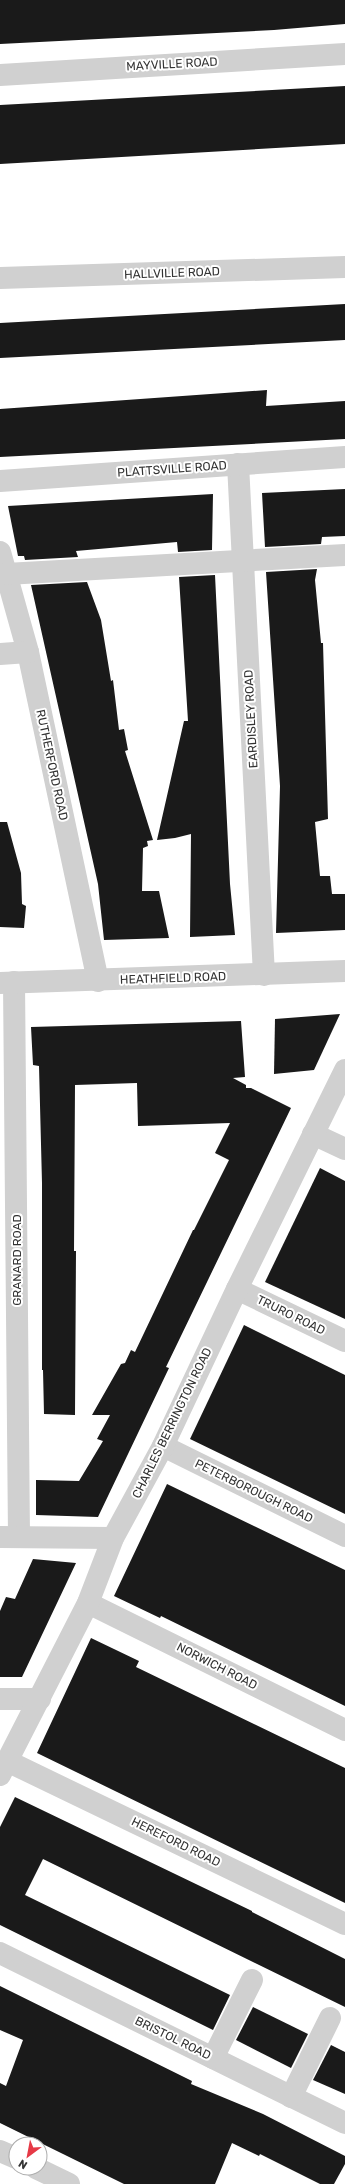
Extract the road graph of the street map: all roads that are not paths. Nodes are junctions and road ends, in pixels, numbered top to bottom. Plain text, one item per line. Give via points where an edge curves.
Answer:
1 (345, 54) edge
2 (0, 75) edge
3 (345, 267) edge
4 (0, 278) edge
5 (345, 457) edge
6 (238, 464) junction
7 (0, 481) edge
8 (0, 552) edge
9 (345, 555) edge
10 (244, 561) junction
11 (6, 574) junction
12 (28, 652) junction
13 (0, 654) edge
14 (345, 971) edge
15 (264, 975) junction
16 (98, 981) junction
17 (7, 982) edge
18 (345, 1070) edge
19 (313, 1134) junction
20 (345, 1150) edge
21 (237, 1289) junction
22 (345, 1341) edge
23 (163, 1446) junction
24 (345, 1536) edge
25 (10, 1537) edge
26 (113, 1538) junction
27 (88, 1603) junction
28 (40, 1698) junction
29 (0, 1699) edge
30 (345, 1730) edge
31 (3, 1768) edge
32 (345, 1924) edge
33 (0, 1953) edge
34 (252, 1980) dead end
35 (330, 2018) dead end
36 (213, 2058) junction
37 (291, 2097) junction
38 (345, 2123) edge
39 (48, 2174) edge
40 (69, 2184) edge

1 - 2 street, MAYVILLE ROAD
3 - 4 street, HALLVILLE ROAD
5 - 6 street, PLATTSVILLE ROAD
6 - 7 street, PLATTSVILLE ROAD
6 - 10 street, EARDISLEY ROAD
8 - 11 street, RUTHERFORD ROAD
9 - 10 street
10 - 11 street
10 - 15 street, EARDISLEY ROAD
11 - 12 street, RUTHERFORD ROAD
12 - 13 street
12 - 16 street, RUTHERFORD ROAD
14 - 15 street, HEATHFIELD ROAD
15 - 16 street, HEATHFIELD ROAD
16 - 17 street, HEATHFIELD ROAD
17 - 25 street, GRANARD ROAD
18 - 19 street, CHARLES BERRINGTON ROAD
19 - 20 street
19 - 21 street, CHARLES BERRINGTON ROAD
21 - 22 street, TRURO ROAD
21 - 23 street, CHARLES BERRINGTON ROAD
23 - 24 street, PETERBOROUGH ROAD
23 - 26 street, CHARLES BERRINGTON ROAD
25 - 26 street
26 - 27 street, CHARLES BERRINGTON ROAD
27 - 28 street, CHARLES BERRINGTON ROAD
27 - 30 street, NORWICH ROAD
28 - 29 street
28 - 31 street, CHARLES BERRINGTON ROAD
31 - 32 street, HEREFORD ROAD
33 - 36 street, BRISTOL ROAD
34 - 36 street
35 - 37 street
36 - 37 street, BRISTOL ROAD
37 - 38 street, BRISTOL ROAD
39 - 40 street

